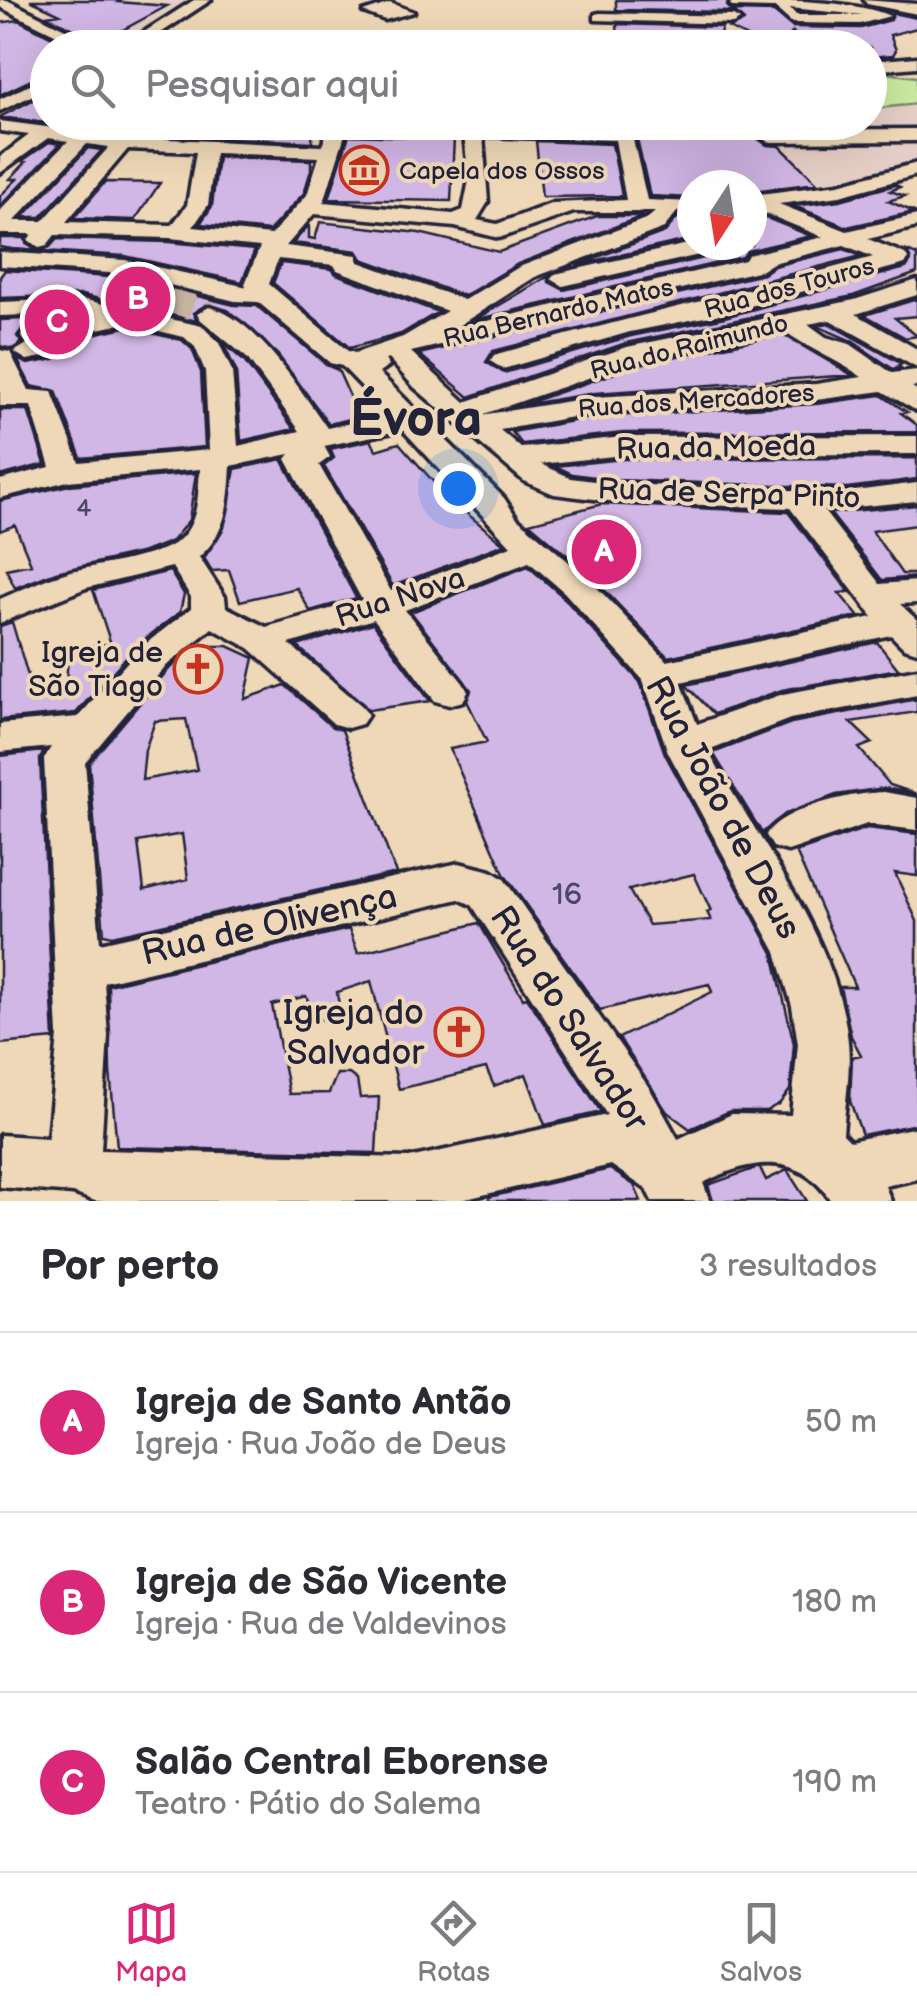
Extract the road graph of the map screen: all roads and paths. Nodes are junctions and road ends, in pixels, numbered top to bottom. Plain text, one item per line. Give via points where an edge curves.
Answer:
1 (204, 0) edge
2 (672, 0) edge
3 (873, 0) edge
4 (0, 2) edge
5 (779, 4) junction
6 (600, 8) edge
7 (917, 9) edge
8 (735, 14) edge
9 (668, 26) junction
10 (58, 30) edge
11 (155, 30) edge
12 (917, 62) edge
13 (887, 65) edge
14 (30, 91) edge
15 (0, 106) edge
16 (0, 126) edge
17 (30, 129) edge
18 (887, 134) edge
19 (917, 134) edge
20 (34, 140) edge
21 (72, 140) edge
22 (102, 140) edge
23 (169, 140) edge
24 (334, 140) edge
25 (474, 140) edge
26 (624, 140) edge
27 (123, 143) junction
28 (167, 145) junction
29 (206, 146) junction
30 (331, 152) junction
31 (0, 167) edge
32 (917, 170) edge
33 (840, 190) junction
34 (767, 199) edge
35 (638, 205) junction
36 (311, 207) junction
37 (767, 207) edge
38 (677, 209) edge
39 (666, 212) junction
40 (677, 220) edge
41 (455, 221) junction
42 (908, 222) edge
43 (0, 225) edge
44 (809, 225) junction
45 (47, 229) junction
46 (115, 231) junction
47 (164, 231) junction
48 (844, 238) junction
49 (273, 247) junction
50 (767, 248) edge
51 (677, 250) edge
52 (767, 252) edge
53 (906, 259) edge
54 (736, 260) edge
55 (766, 260) edge
56 (10, 269) edge
57 (75, 269) junction
58 (523, 271) junction
59 (125, 276) junction
60 (198, 284) junction
61 (802, 284) junction
62 (917, 287) edge
63 (264, 295) junction
64 (169, 298) dead end
65 (579, 305) junction
66 (0, 309) edge
67 (467, 310) junction
68 (833, 311) junction
69 (208, 314) tunnel mouth
70 (130, 315) junction
71 (786, 321) junction
72 (626, 324) junction
73 (495, 327) junction
74 (404, 346) junction
75 (659, 348) junction
76 (533, 353) junction
77 (14, 355) edge
78 (348, 360) junction
79 (917, 360) edge
80 (503, 361) dead end
81 (917, 378) edge
82 (418, 380) junction
83 (887, 381) junction
84 (382, 392) junction
85 (10, 397) edge
86 (917, 403) edge
87 (466, 420) junction
88 (416, 427) junction
89 (312, 438) junction
90 (915, 447) edge
91 (515, 458) junction
92 (218, 460) junction
93 (67, 472) junction
94 (540, 481) junction
95 (0, 489) edge
96 (917, 492) edge
97 (799, 500) junction
98 (499, 514) junction
99 (536, 548) junction
100 (181, 555) junction
101 (917, 592) edge
102 (870, 595) junction
103 (382, 605) junction
104 (0, 612) edge
105 (209, 612) junction
106 (907, 632) edge
107 (262, 640) junction
108 (660, 676) junction
109 (917, 682) edge
110 (449, 692) dead end
111 (348, 715) dead end
112 (87, 730) junction
113 (0, 738) edge
114 (684, 744) junction
115 (917, 814) edge
116 (788, 835) dead end
117 (459, 881) joint
118 (79, 968) junction
119 (917, 1153) edge
120 (0, 1161) edge
121 (840, 1173) edge
122 (97, 1182) edge
123 (670, 1191) edge
124 (246, 1192) edge

1 - 11 street
2 - 9 street
3 - 7 main road
4 - 10 street
5 - 5 street via 838,6 883,16 792,19
5 - 8 street
6 - 9 street
8 - 9 street
12 - 13 street
14 - 15 street
16 - 17 street
18 - 19 street
20 - 31 street
21 - 43 street
22 - 27 street
23 - 28 street
24 - 30 street
25 - 41 street via 475,208
26 - 35 street
27 - 28 street
27 - 45 street
28 - 29 street
29 - 30 street
29 - 47 street via 196,205
30 - 36 street
32 - 33 street
33 - 34 street
33 - 42 street
35 - 39 street
35 - 41 street via 563,208 503,230
36 - 41 street
36 - 49 street
37 - 44 street
38 - 39 street
39 - 40 street
39 - 58 street
42 - 44 street
42 - 48 street, Rua Bernardo Matos
43 - 45 street
44 - 48 street
44 - 50 street
45 - 46 street
45 - 56 street
46 - 47 street
46 - 57 street
47 - 49 street
47 - 59 street
48 - 52 street, Rua Bernardo Matos
48 - 53 street
49 - 63 street via 257,284
49 - 67 street via 350,260 342,268
51 - 58 street
53 - 61 street, Rua dos Touros
54 - 65 street, Rua Bernardo Matos
55 - 61 street
56 - 57 street
57 - 59 street
58 - 65 street
58 - 67 street
59 - 60 street
60 - 63 street
60 - 64 street
61 - 72 street, Rua dos Touros
62 - 68 street, Rua do Raimundo
63 - 78 street, Rua João de Deus
65 - 72 street
65 - 73 street, Rua Bernardo Matos
66 - 70 street via 81,306
67 - 74 street
68 - 71 street, Rua do Raimundo
68 - 79 street
69 - 89 street via 274,373
70 - 77 street via 34,336 44,349
70 - 92 street via 193,331 217,360 224,452
71 - 75 street, Rua do Raimundo
71 - 83 street
72 - 75 street
72 - 76 street, Rua dos Touros
73 - 74 street, Rua Bernardo Matos
73 - 76 street
74 - 78 street
74 - 82 street
75 - 87 street, Rua do Raimundo
76 - 80 street, Rua dos Touros
77 - 85 street
78 - 82 street
78 - 84 street, Rua João de Deus
81 - 83 street, Rua dos Mercadores
82 - 84 street
82 - 87 street
83 - 86 street
83 - 87 street, Rua dos Mercadores
84 - 88 street, Rua João de Deus
85 - 93 street via 42,398
87 - 88 street
87 - 91 street
88 - 89 street
88 - 98 street, Rua João de Deus
89 - 92 street
89 - 103 street via 315,457 302,459
90 - 91 street, Rua da Moeda via 623,446
91 - 94 street
92 - 93 street via 100,482
92 - 100 street via 207,522
93 - 95 street
94 - 97 street, Rua de Serpa Pinto via 617,493
94 - 98 street
96 - 97 street, Rua de Serpa Pinto
97 - 102 street
98 - 99 street, Rua João de Deus
99 - 103 street, Rua Nova
99 - 108 street, Rua João de Deus
100 - 104 street via 74,582
100 - 105 street via 208,597
101 - 102 street
102 - 106 street
103 - 107 street, Rua Nova
103 - 110 street
105 - 107 street
105 - 112 street via 152,658
106 - 108 street via 703,663
107 - 111 street
108 - 114 street, Rua João de Deus
109 - 114 street via 783,708
112 - 113 street
112 - 118 street via 64,759
114 - 121 street, Rua João de Deus via 799,948 817,1006
115 - 116 street via 894,805 841,812
117 - 118 street, Rua de Olivença
117 - 123 street, Rua do Salvador via 488,892 631,1106
118 - 122 street
119 - 121 street
120 - 122 street
121 - 123 street via 770,1137 732,1140
122 - 124 street
123 - 124 street via 625,1143 601,1139 409,1185

